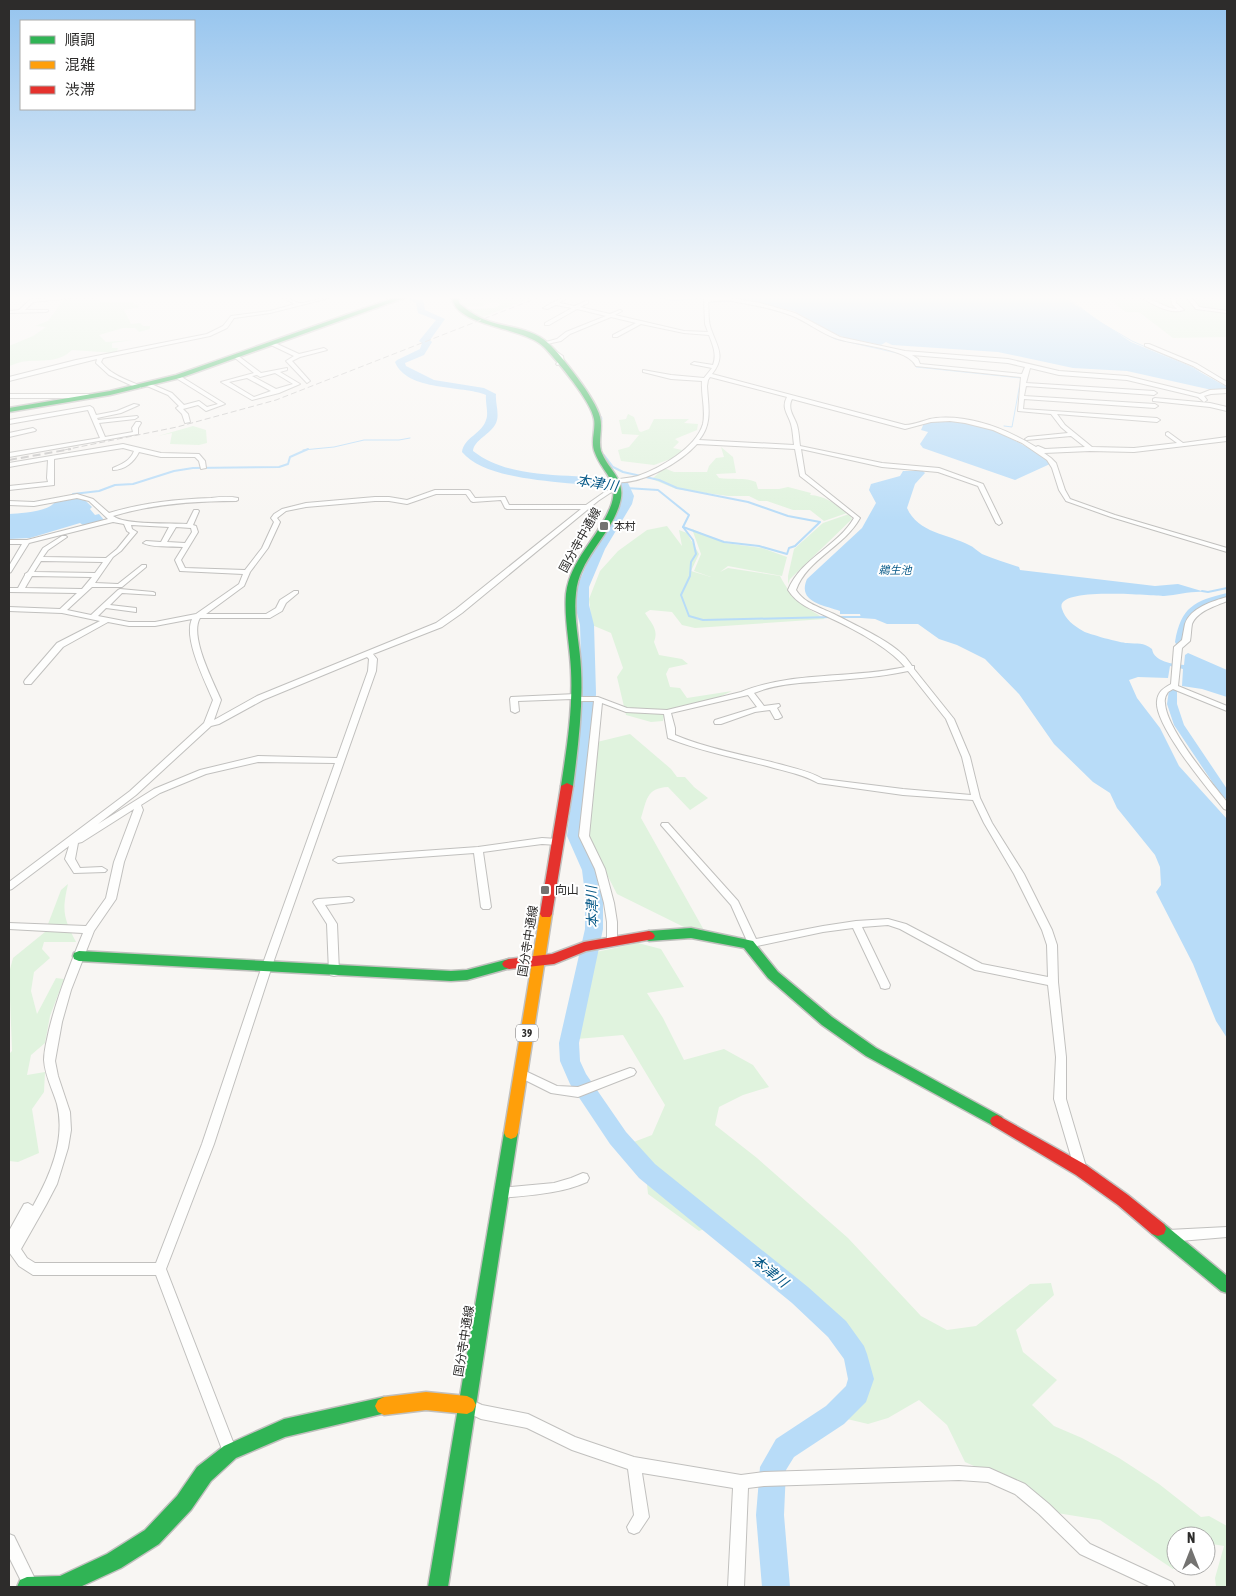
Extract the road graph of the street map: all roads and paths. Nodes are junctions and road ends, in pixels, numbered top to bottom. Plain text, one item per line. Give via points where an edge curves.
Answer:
1 (32, 372) edge
2 (109, 372) edge
3 (191, 372) edge
4 (269, 372) edge
5 (278, 372) edge
6 (299, 372) edge
7 (565, 372) edge
8 (651, 372) edge
9 (711, 372) edge
10 (1026, 372) edge
11 (1050, 372) edge
12 (1208, 372) edge
13 (258, 373) joint
14 (691, 375) dead end
15 (709, 375) junction
16 (248, 376) junction
17 (178, 377) junction
18 (9, 379) edge
19 (697, 380) junction
20 (704, 380) junction
21 (307, 381) dead end
22 (1023, 384) junction
23 (1154, 384) junction
24 (1227, 384) edge
25 (144, 386) junction
26 (1227, 391) edge
27 (277, 392) junction
28 (9, 396) edge
29 (90, 396) junction
30 (791, 396) junction
31 (1200, 396) junction
32 (1022, 397) junction
33 (1154, 399) junction
34 (136, 405) dead end
35 (1210, 405) junction
36 (183, 407) junction
37 (1227, 408) edge
38 (9, 410) edge
39 (1052, 412) junction
40 (95, 420) junction
41 (137, 420) joint
42 (9, 422) edge
43 (187, 422) dead end
44 (1157, 423) joint
45 (33, 430) dead end
46 (1073, 434) junction
47 (1168, 434) dead end
48 (9, 435) edge
49 (1227, 438) edge
50 (103, 439) junction
51 (1028, 439) dead end
52 (1017, 440) junction
53 (695, 442) junction
54 (1180, 443) junction
55 (799, 447) junction
56 (1090, 449) junction
57 (137, 450) junction
58 (9, 455) edge
59 (51, 458) junction
60 (9, 465) edge
61 (203, 468) dead end
62 (115, 469) dead end
63 (618, 484) junction
64 (9, 488) edge
65 (236, 498) dead end
66 (9, 503) edge
67 (588, 508) junction
68 (196, 510) dead end
69 (110, 518) junction
70 (127, 523) junction
71 (999, 523) dead end
72 (173, 526) junction
73 (189, 526) junction
74 (64, 537) dead end
75 (9, 542) edge
76 (27, 542) junction
77 (146, 543) dead end
78 (162, 545) junction
79 (186, 545) junction
80 (1227, 550) edge
81 (38, 560) junction
82 (108, 560) junction
83 (144, 566) dead end
84 (9, 571) edge
85 (247, 572) junction
86 (28, 574) junction
87 (97, 575) junction
88 (90, 585) junction
89 (9, 590) edge
90 (20, 590) junction
91 (82, 591) junction
92 (296, 592) dead end
93 (153, 594) dead end
94 (1227, 599) edge
95 (104, 606) junction
96 (9, 609) edge
97 (133, 610) dead end
98 (62, 611) junction
99 (198, 616) junction
100 (93, 617) junction
101 (107, 620) junction
102 (370, 654) junction
103 (910, 668) junction
104 (28, 682) dead end
105 (1174, 686) junction
106 (749, 691) junction
107 (578, 698) junction
108 (596, 699) junction
109 (774, 706) joint
110 (762, 709) junction
111 (1227, 710) edge
112 (515, 711) dead end
113 (667, 712) junction
114 (778, 717) dead end
115 (718, 722) dead end
116 (208, 724) junction
117 (341, 761) junction
118 (976, 798) junction
119 (136, 803) junction
120 (1227, 806) edge
121 (665, 825) dead end
122 (558, 842) junction
123 (71, 843) junction
124 (478, 850) junction
125 (338, 860) dead end
126 (102, 870) dead end
127 (9, 887) edge
128 (348, 900) dead end
129 (486, 907) dead end
130 (856, 924) junction
131 (9, 926) edge
132 (89, 930) junction
133 (612, 942) junction
134 (750, 943) junction
135 (79, 956) junction
136 (539, 961) junction
137 (268, 966) junction
138 (334, 972) junction
139 (1053, 982) junction
140 (886, 986) dead end
141 (630, 1072) dead end
142 (521, 1073) junction
143 (590, 1087) joint
144 (578, 1092) joint
145 (1081, 1170) junction
146 (583, 1178) dead end
147 (501, 1193) junction
148 (28, 1208) dead end
149 (1227, 1232) edge
150 (1167, 1236) junction
151 (14, 1249) junction
152 (160, 1269) junction
153 (1227, 1286) edge
154 (467, 1405) junction
155 (230, 1452) junction
156 (634, 1464) junction
157 (741, 1482) junction
158 (634, 1527) dead end
159 (9, 1541) edge
160 (29, 1586) edge
161 (438, 1587) edge
162 (736, 1587) edge
163 (1166, 1587) edge

1 - 18 street
2 - 25 street via 124,382
3 - 17 main road
4 - 13 street
5 - 27 street via 297,384
6 - 21 street
7 - 63 main road via 596,414 597,449
8 - 19 street
9 - 15 street
10 - 22 street
11 - 23 street via 1119,377
12 - 24 street
13 - 16 street
14 - 19 street
15 - 20 street
15 - 30 street
16 - 27 street
16 - 27 street via 224,382 254,399
17 - 25 main road
17 - 36 street via 222,404 206,409 199,403
19 - 20 street
20 - 53 street via 706,423
22 - 32 street
22 - 33 street
23 - 31 street
23 - 33 street
25 - 29 main road
25 - 36 street via 170,394
26 - 31 street
28 - 29 street
29 - 38 main road
30 - 52 street via 906,427 930,421 955,420 993,427
30 - 55 street via 787,403 788,412
31 - 35 street
32 - 33 street
32 - 39 street via 1020,410
33 - 35 street
33 - 44 street
34 - 40 street
35 - 37 street
36 - 43 street via 179,408
39 - 44 street
39 - 46 street
40 - 41 street
40 - 42 street via 90,408
40 - 50 street
41 - 50 street via 136,433
45 - 48 street
46 - 51 street
46 - 56 street
47 - 54 street
49 - 54 street
50 - 58 street
52 - 56 street via 1044,451
52 - 80 street via 1052,462 1068,500
53 - 55 street
53 - 63 street via 677,458
54 - 56 street via 1134,450
55 - 71 street via 882,464 939,470 976,482 984,488
55 - 103 street via 802,475 857,518 798,578 793,585 793,593 803,603 890,648
57 - 59 street via 123,446
57 - 61 street via 161,455 197,455
57 - 62 street via 135,458
59 - 60 street
59 - 64 street via 52,484
63 - 67 street
63 - 107 main road, 国分寺中通線 / 39 via 615,506 572,583 570,608
65 - 69 street via 188,499 136,506
66 - 69 street via 40,503 77,496 91,500
67 - 85 street via 510,508 503,498 473,500 468,492 458,491 435,492 407,502 375,499 292,507 276,515 277,522 265,548
67 - 102 street via 459,612 433,628
68 - 73 street
69 - 70 street
69 - 76 street
70 - 72 street
70 - 82 street via 129,530 134,532
72 - 73 street
72 - 78 street
73 - 79 street via 194,527 195,532
74 - 81 street via 45,549
75 - 76 street
76 - 84 street
77 - 78 street
78 - 79 street
79 - 85 street via 178,560 182,570
81 - 82 street
81 - 86 street
82 - 87 street
83 - 88 street via 120,586
85 - 99 street via 242,585
86 - 87 street
86 - 90 street
87 - 88 street
88 - 91 street
89 - 90 street
90 - 91 street
91 - 98 street
92 - 99 street via 267,616
93 - 95 street via 120,591
94 - 105 street via 1203,608 1189,623 1186,641 1178,647
95 - 97 street
95 - 100 street
96 - 98 street
98 - 100 street
99 - 101 street via 154,624
99 - 116 street via 192,636 217,700
100 - 101 street
101 - 104 street via 60,645
102 - 116 street via 260,698
102 - 117 street via 372,671
103 - 106 street via 875,675 794,682
103 - 118 street via 950,719 966,757
105 - 111 street
105 - 120 street via 1165,690 1162,696 1161,704 1168,723 1204,778
106 - 110 street
106 - 113 street
107 - 108 street
107 - 112 street via 514,699
107 - 122 main road, 国分寺中通線 / 39
108 - 113 street via 626,710
108 - 133 street via 584,836 600,869 609,903
109 - 110 street
109 - 114 street
110 - 115 street
113 - 118 street via 671,736 692,745 810,775 821,781
116 - 123 street via 133,793
117 - 119 street via 249,760 203,772
117 - 137 street
118 - 139 street via 1047,930 1052,945
119 - 123 street
119 - 132 street via 139,810 119,862 112,899
121 - 134 street via 735,903
122 - 124 street
122 - 136 main road, 国分寺中通線 / 39
123 - 126 street via 70,859 77,871
123 - 127 street
124 - 125 street
124 - 129 street
128 - 138 street via 318,902 332,924
130 - 134 street
130 - 139 street via 888,922 903,926 979,967
130 - 140 street
131 - 132 street
132 - 135 street
133 - 134 main road via 679,932
133 - 136 main road
134 - 145 main road via 773,974 852,1039
135 - 137 main road
135 - 151 street via 69,980 50,1055 54,1085 64,1111 59,1164
136 - 138 main road via 451,976
136 - 142 main road, 国分寺中通線 / 39
137 - 138 main road
137 - 152 street via 208,1144
139 - 145 street via 1061,1057 1060,1099
141 - 143 street
142 - 144 street via 555,1090
142 - 147 main road, 国分寺中通線 / 39
143 - 144 street
145 - 150 main road
146 - 147 street via 556,1187
147 - 154 main road, 国分寺中通線 / 39
148 - 151 street via 9,1242
149 - 150 street
150 - 153 main road
151 - 152 street via 33,1269
152 - 155 street
154 - 155 main road via 426,1401 387,1405 284,1428
154 - 156 street via 481,1412 528,1421 572,1443
154 - 161 main road, 国分寺中通線 / 39
155 - 160 main road via 204,1474 184,1503 152,1537 114,1561 61,1586
156 - 157 street
156 - 158 street via 642,1517
157 - 162 street
157 - 163 street via 989,1475 1020,1489 1084,1549
159 - 160 street

